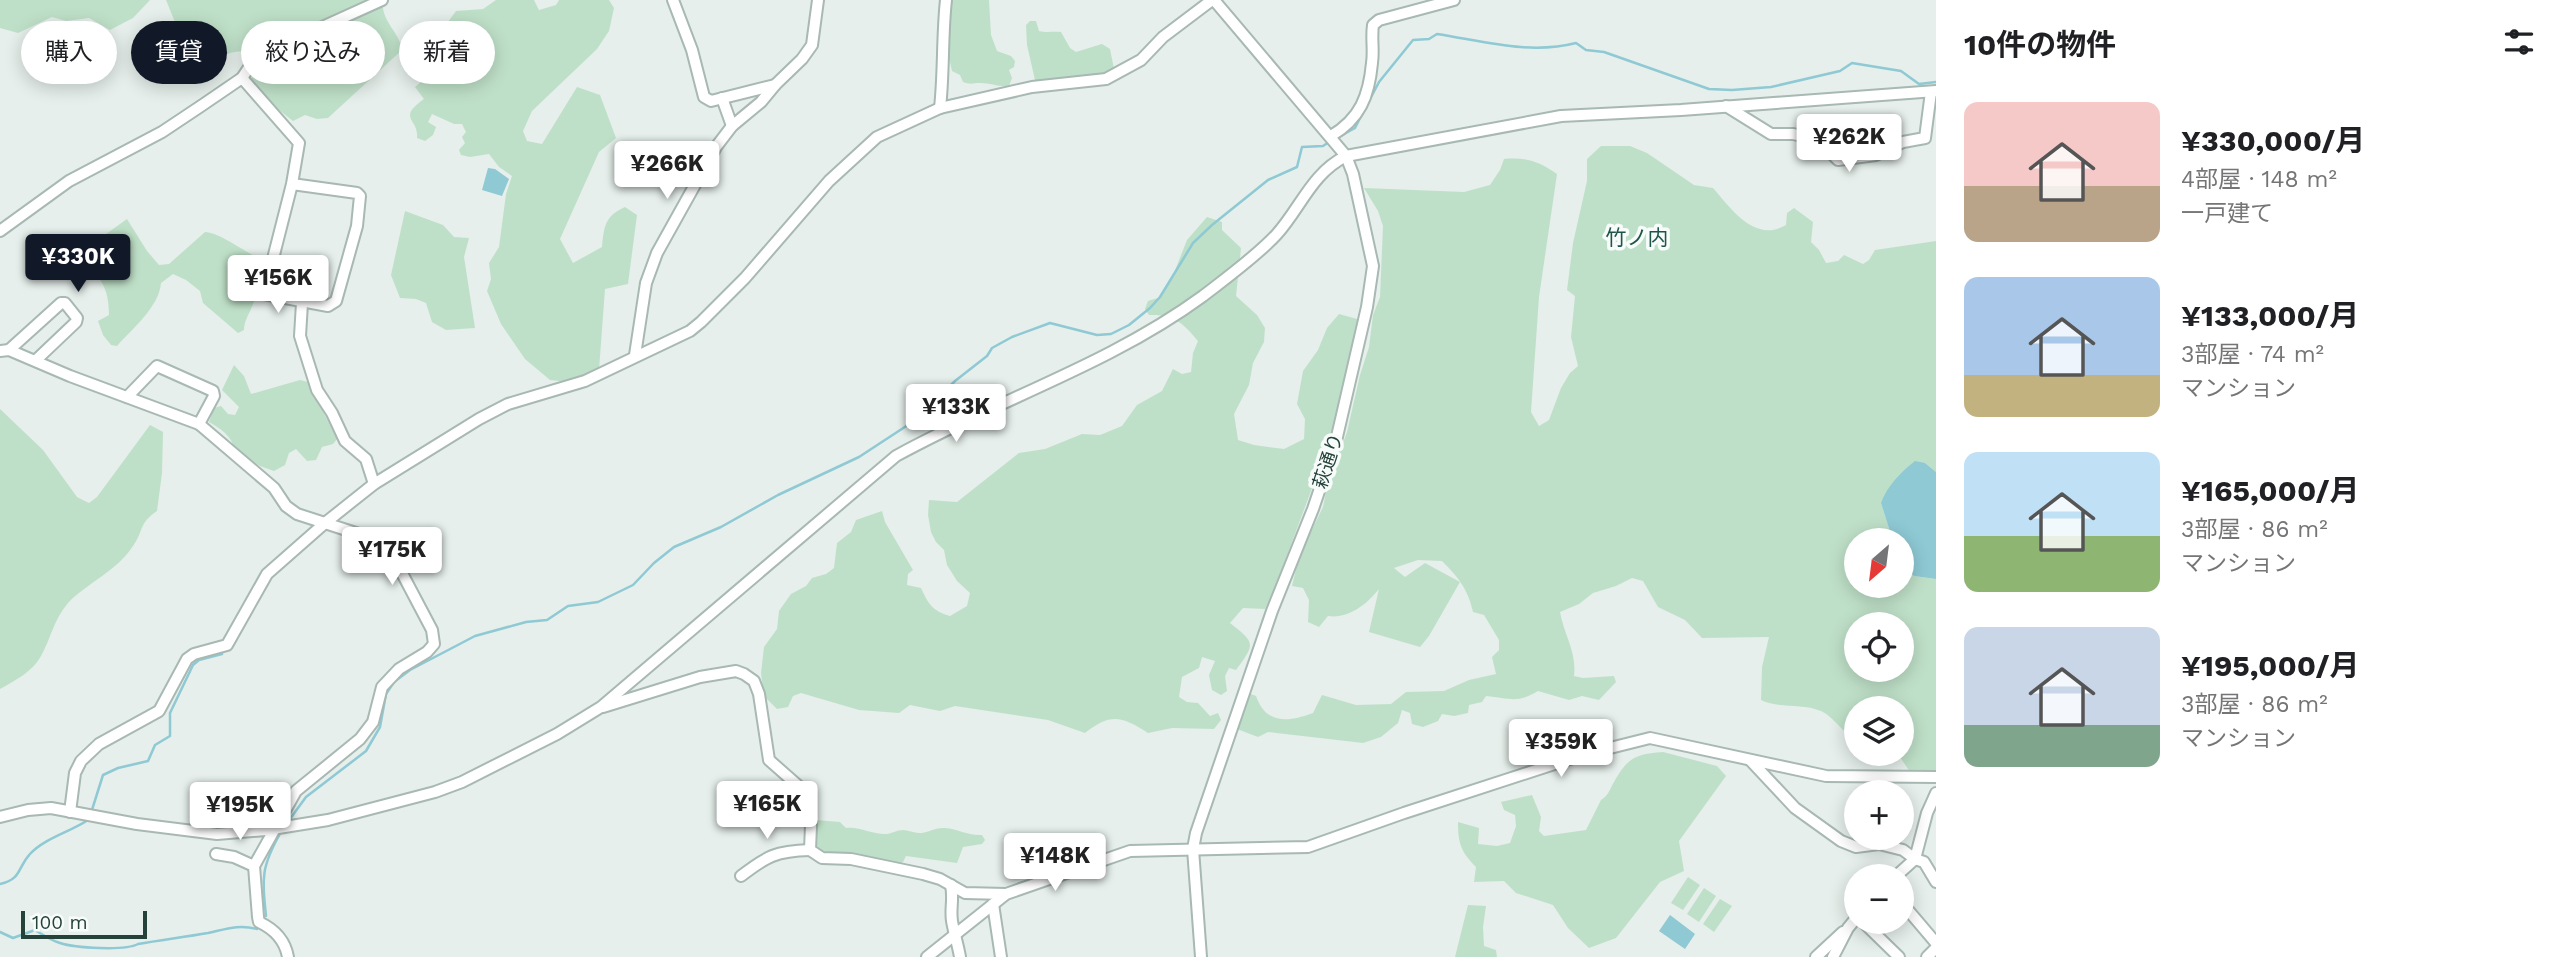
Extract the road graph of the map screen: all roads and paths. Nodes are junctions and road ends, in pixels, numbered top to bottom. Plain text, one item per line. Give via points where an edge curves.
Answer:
1 (382, 0) edge
2 (673, 0) edge
3 (818, 0) edge
4 (946, 0) edge
5 (1213, 0) edge
6 (1454, 0) edge
7 (336, 21) edge
8 (241, 79) edge
9 (247, 84) edge
10 (775, 85) junction
11 (1934, 91) edge
12 (722, 98) junction
13 (1726, 106) junction
14 (940, 108) junction
15 (732, 126) junction
16 (1331, 136) junction
17 (1346, 156) junction
18 (292, 184) junction
19 (0, 231) edge
20 (302, 303) junction
21 (5, 351) edge
22 (635, 355) junction
23 (36, 360) junction
24 (127, 397) junction
25 (199, 424) junction
26 (374, 484) junction
27 (324, 523) junction
28 (601, 707) junction
29 (1751, 761) junction
30 (1936, 777) edge
31 (1936, 793) edge
32 (70, 811) junction
33 (0, 817) edge
34 (273, 829) junction
35 (1193, 849) junction
36 (810, 850) junction
37 (216, 854) dead end
38 (1915, 859) junction
39 (1909, 864) edge
40 (254, 866) junction
41 (741, 877) dead end
42 (1936, 882) edge
43 (951, 886) junction
44 (965, 893) junction
45 (1006, 894) junction
46 (954, 897) junction
47 (993, 904) junction
48 (1914, 914) edge
49 (1932, 930) edge
50 (1844, 932) edge
51 (956, 934) junction
52 (1846, 934) edge
53 (1875, 934) edge
54 (1936, 945) edge
55 (1838, 955) edge
56 (288, 957) edge
57 (928, 957) edge
58 (960, 957) edge
59 (1001, 957) edge
60 (1201, 957) edge
61 (1816, 957) edge
62 (1899, 957) edge
63 (1927, 957) edge

1 - 7 street
2 - 12 street via 704,97 711,101
3 - 10 street via 812,45
4 - 14 street
5 - 14 street via 1163,37 1141,61 1107,79 1032,87
5 - 16 street, 萩通り
6 - 16 street via 1373,25 1373,62 1363,104 1347,127
8 - 19 street via 162,132 69,181
9 - 18 street via 299,143
10 - 12 street
10 - 15 street
11 - 13 street
11 - 13 street via 1929,138 1903,142 1876,155 1838,160 1817,139 1771,134
12 - 15 street
13 - 17 street via 1542,118
14 - 22 street via 877,137 829,181 713,312 690,331
15 - 22 street via 657,253 646,283
16 - 17 street, 萩通り
17 - 28 street via 1312,183 1276,235 1202,297 1102,358 896,456
17 - 35 street, 萩通り via 1373,266 1367,307 1336,441 1272,611
18 - 20 street via 264,295
18 - 20 street via 360,196 357,226 336,301 328,306
20 - 26 street via 300,336 317,390 345,440 366,459
21 - 23 street
21 - 23 street via 65,303 76,322
22 - 26 street via 585,381 508,404
23 - 24 street
24 - 25 street
24 - 25 street via 157,366 213,391
25 - 27 street via 274,488 296,514
26 - 27 street
27 - 32 street via 267,574 227,646 187,659 159,711 88,752 75,773
27 - 34 street via 382,546 395,560 432,630 434,644 390,677 367,731 296,791
28 - 34 street via 462,782 328,820
28 - 36 street via 699,677 736,671 744,674 754,681 759,694 769,760 803,790 811,825
29 - 30 street via 1826,776
29 - 35 street via 1650,738 1316,845
29 - 38 street via 1794,808 1841,841 1856,847 1880,844 1903,850
31 - 38 street
32 - 33 street via 39,808
32 - 34 street via 203,833
34 - 40 street
35 - 45 street via 1130,851
35 - 60 street, 萩通り
36 - 41 street via 787,850 764,858
36 - 43 street via 822,858 923,874
37 - 40 street
38 - 39 street
38 - 42 street via 1924,862
40 - 56 street via 257,918 279,937
43 - 44 street
43 - 46 street
44 - 45 street
44 - 46 street
45 - 47 street
46 - 51 street via 951,910
47 - 51 street
47 - 59 street
48 - 49 street
49 - 54 street
50 - 61 street
51 - 57 street
51 - 58 street
52 - 55 street
53 - 62 street
54 - 63 street

